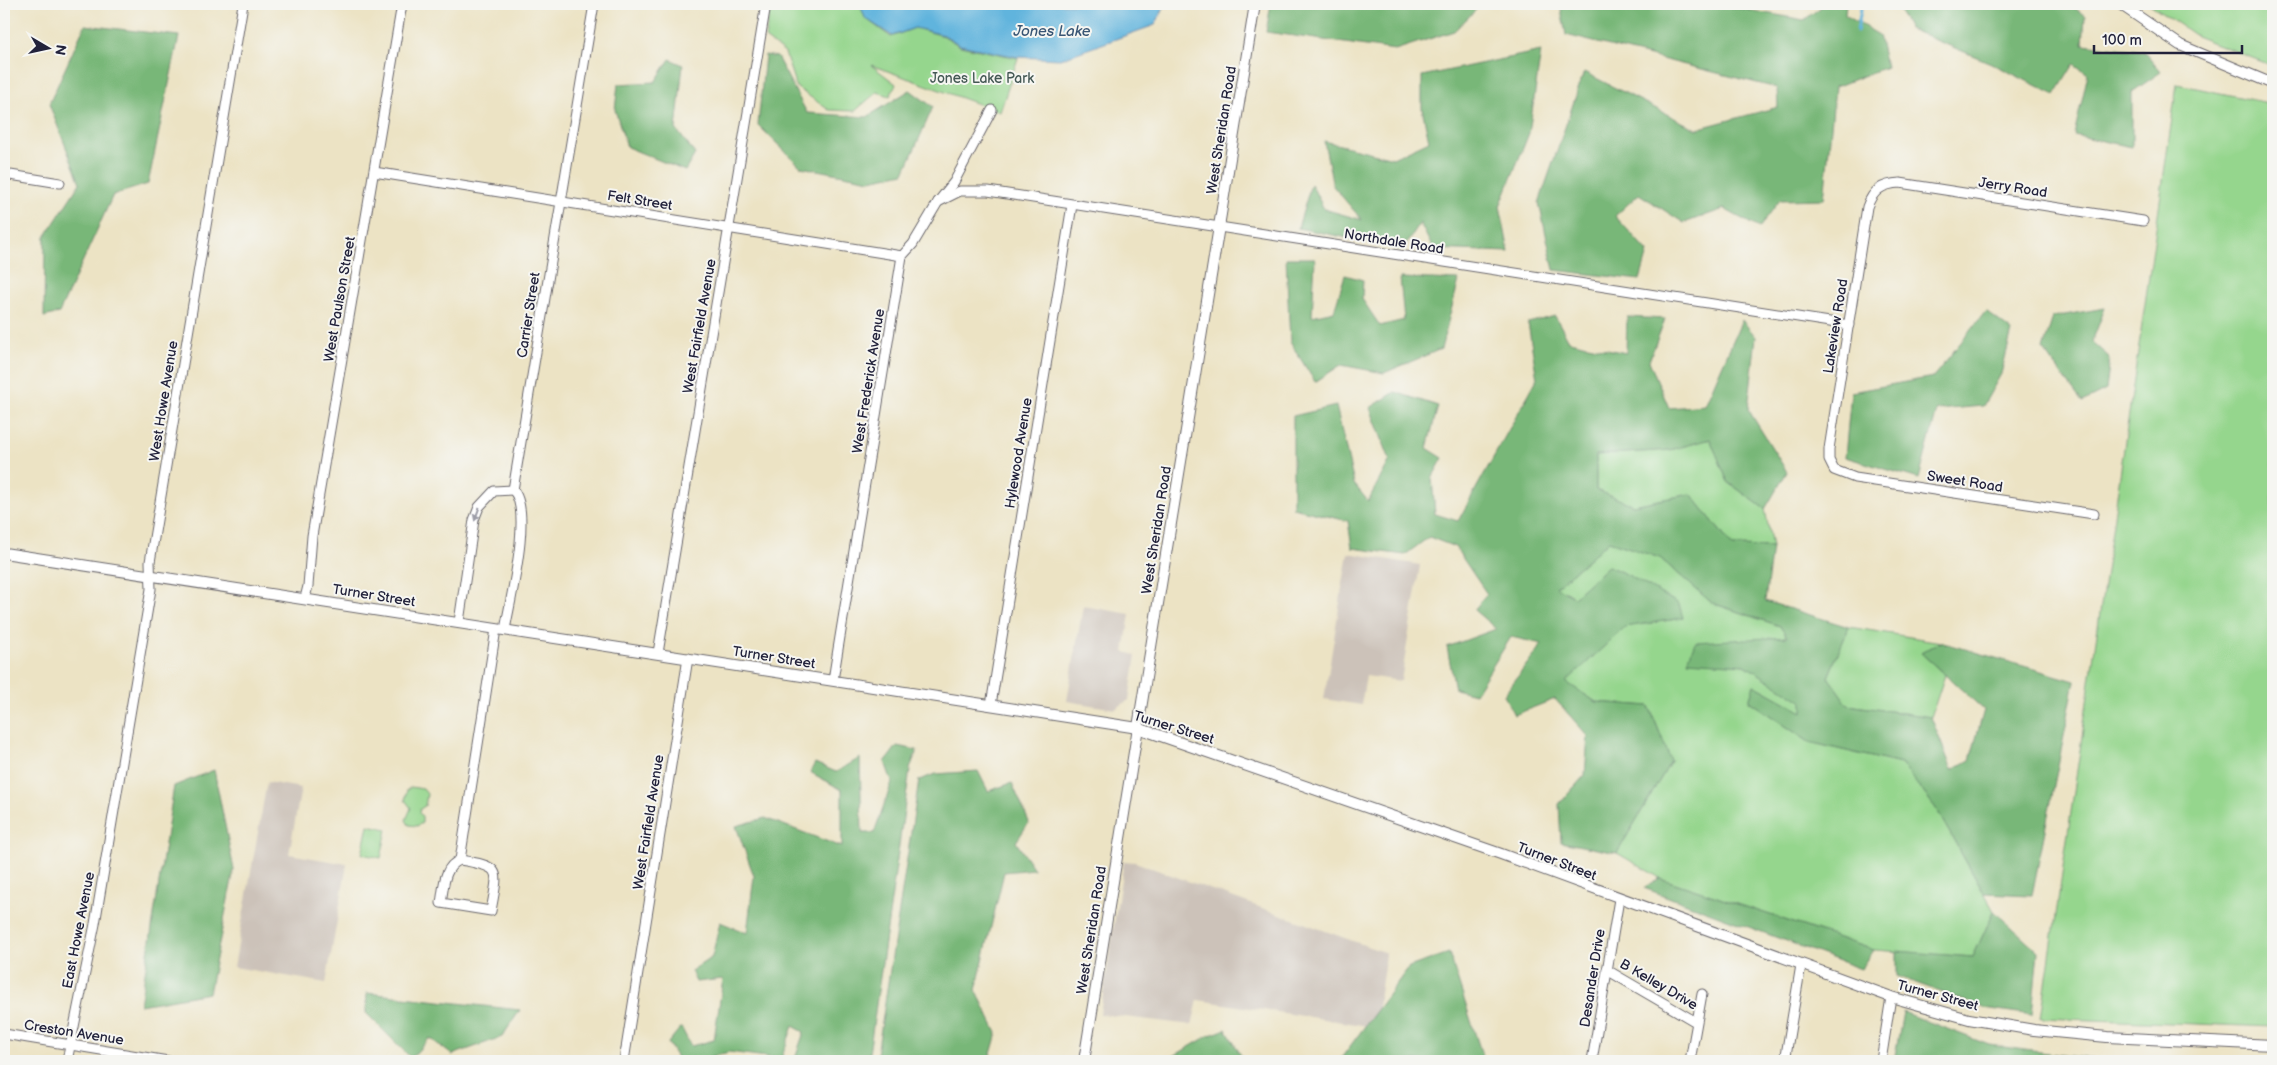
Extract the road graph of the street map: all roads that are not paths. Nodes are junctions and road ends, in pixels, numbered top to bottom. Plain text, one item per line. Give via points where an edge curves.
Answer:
1 (243, 4) edge
2 (402, 4) edge
3 (594, 4) edge
4 (766, 4) edge
5 (1255, 4) edge
6 (2120, 4) edge
7 (2273, 84) edge
8 (992, 110) dead end
9 (374, 172) junction
10 (4, 174) edge
11 (60, 183) dead end
12 (1878, 188) joint
13 (561, 202) junction
14 (938, 202) junction
15 (1072, 205) junction
16 (2143, 221) dead end
17 (730, 228) junction
18 (1219, 228) junction
19 (902, 256) junction
20 (1849, 326) junction
21 (1834, 470) joint
22 (513, 490) junction
23 (2094, 514) dead end
24 (4, 553) edge
25 (150, 574) junction
26 (305, 598) junction
27 (459, 622) junction
28 (501, 629) junction
29 (658, 653) junction
30 (688, 658) junction
31 (833, 680) junction
32 (991, 705) junction
33 (1138, 728) junction
34 (114, 803) joint
35 (460, 860) junction
36 (1619, 899) junction
37 (1801, 965) junction
38 (1607, 970) junction
39 (1702, 994) dead end
40 (1891, 997) junction
41 (1696, 1022) junction
42 (4, 1034) edge
43 (70, 1045) junction
44 (2273, 1045) edge
45 (67, 1061) edge
46 (168, 1061) edge
47 (624, 1061) edge
48 (1084, 1061) edge
49 (1592, 1061) edge
50 (1690, 1061) edge
51 (1786, 1061) edge
52 (1880, 1061) edge

1 - 25 street, West Howe Avenue
2 - 9 street, West Paulson Street
3 - 13 street, Carrier Street
4 - 17 street, West Fairfield Avenue
5 - 18 street, West Sheridan Road
6 - 7 street via 2180,45
8 - 14 street, West Frederick Avenue via 954,182
9 - 13 street, Felt Street
9 - 26 street, West Paulson Street via 312,536
10 - 11 street
12 - 16 street, Jerry Road via 1900,183
12 - 20 street, Lakeview Road via 1871,195 1867,207
13 - 17 street, Felt Street
13 - 22 street, Carrier Street
14 - 15 street, Northdale Road via 960,191 974,190
14 - 19 street, West Frederick Avenue
15 - 18 street, Northdale Road
15 - 32 street, Hylewood Avenue
17 - 19 street, Felt Street
17 - 29 street, West Fairfield Avenue
18 - 20 street, Northdale Road
18 - 33 street, West Sheridan Road
19 - 31 street, West Frederick Avenue
20 - 21 street, Lakeview Road via 1828,449
21 - 23 street, Sweet Road via 1855,478
22 -> 27 street via 494,491 479,507 474,520
22 - 28 street, Carrier Street via 518,495 522,530
24 - 25 street, Turner Street
25 - 26 street, Turner Street
25 - 34 street, West Howe Avenue
26 - 27 street, Turner Street
27 - 28 street, Turner Street
28 - 29 street, Turner Street
28 - 35 street, Carrier Street
29 - 30 street, Turner Street
30 - 31 street, Turner Street
30 - 47 street, West Fairfield Avenue
31 - 32 street, Turner Street
32 - 33 street, Turner Street
33 - 36 street, Turner Street via 1479,846
33 - 48 street, West Sheridan Road
34 - 43 street, East Howe Avenue via 95,924
35 - 35 street via 451,863 447,871 441,903 491,911 495,872 486,864
36 - 37 street, Turner Street
36 - 38 street, Desander Drive
37 - 40 street, Turner Street
37 - 51 street
38 - 41 street, B Kelley Drive
38 - 49 street, Desander Drive
39 - 41 street
40 - 44 street, Turner Street via 1969,1019 2034,1030
40 - 52 street
41 - 50 street
42 - 43 street, Creston Avenue
43 - 45 street, East Howe Avenue
43 - 46 street, Creston Avenue

